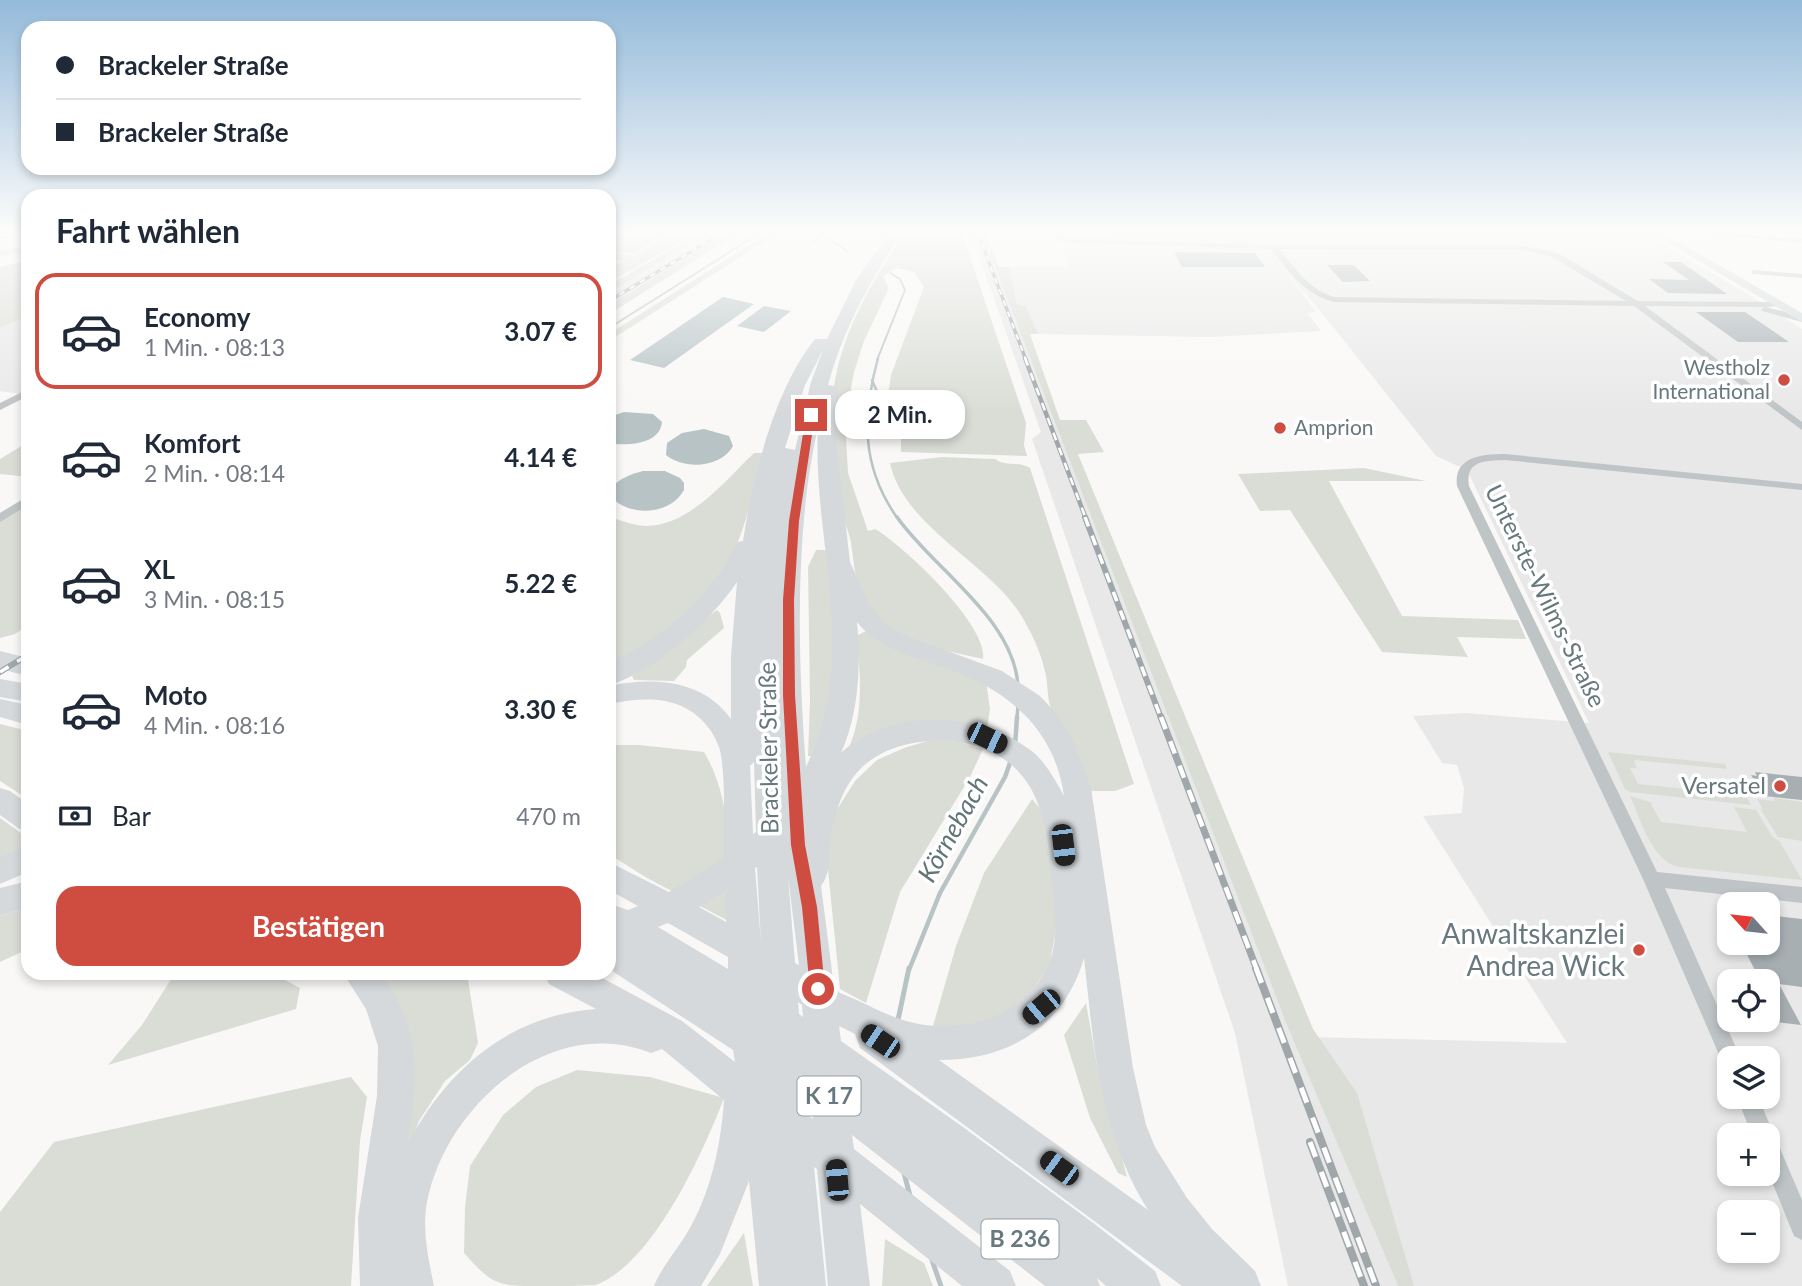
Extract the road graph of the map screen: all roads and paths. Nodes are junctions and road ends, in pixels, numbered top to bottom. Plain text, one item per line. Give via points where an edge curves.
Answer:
1 (844, 293) edge
2 (855, 293) edge
3 (1313, 293) edge
4 (1619, 293) edge
5 (1756, 293) edge
6 (1761, 293) edge
7 (1634, 302) junction
8 (1745, 304) junction
9 (1779, 304) junction
10 (1802, 319) edge
11 (831, 335) junction
12 (21, 396) edge
13 (0, 407) edge
14 (1802, 427) edge
15 (1802, 487) edge
16 (21, 504) edge
17 (0, 518) edge
18 (756, 527) junction
19 (841, 565) junction
20 (1, 661) edge
21 (21, 664) edge
22 (616, 672) edge
23 (0, 688) edge
24 (21, 692) edge
25 (616, 694) edge
26 (0, 708) edge
27 (21, 713) edge
28 (738, 783) junction
29 (0, 799) edge
30 (21, 815) edge
31 (1070, 820) junction
32 (21, 861) edge
33 (0, 871) edge
34 (21, 873) edge
35 (616, 879) edge
36 (1652, 879) junction
37 (0, 882) edge
38 (1802, 895) edge
39 (21, 896) edge
40 (0, 902) edge
41 (809, 907) junction
42 (616, 920) edge
43 (616, 929) edge
44 (616, 955) edge
45 (365, 980) edge
46 (573, 980) edge
47 (839, 1009) junction
48 (736, 1022) junction
49 (1725, 1046) edge
50 (724, 1077) junction
51 (1780, 1175) edge
52 (1802, 1228) edge
53 (1180, 1240) junction
54 (986, 1279) edge
55 (382, 1286) edge
56 (413, 1286) edge
57 (676, 1286) edge
58 (780, 1286) edge
59 (804, 1286) edge
60 (849, 1286) edge
61 (1079, 1286) edge
62 (1140, 1286) edge
63 (1217, 1286) edge
64 (1240, 1286) edge

1 - 11 highway, Brackeler Straße
2 - 11 highway, Brackeler Straße
3 - 7 street via 1332,300
4 - 7 street
5 - 8 street
6 - 9 main road
7 - 8 street
7 - 14 street
8 - 9 street
8 - 10 street
9 - 10 main road
11 - 18 highway via 809,356 766,470
11 - 19 highway via 826,448
11 - 41 highway, Brackeler Straße via 803,449 791,559 793,775
11 - 59 highway, Brackeler Straße / K 17 via 803,394 788,449 770,573 766,697 776,945
12 - 13 street
15 - 36 street, Unterste-Wilms-Straße via 1505,457 1479,459 1461,471 1463,486
16 - 17 street
18 - 22 highway via 733,574 710,605 668,640
18 - 28 highway via 745,617 743,752
19 - 31 highway via 854,598 873,626 895,642 984,672 1016,689 1046,717 1072,766
19 - 43 highway via 848,636 846,683 839,727 806,797 785,823 734,869 700,891
20 - 21 highway
23 - 24 highway
25 - 28 highway via 653,689 699,702 715,714 730,738
26 - 27 highway
28 - 48 highway
29 - 30 highway
31 - 41 highway via 1026,762 1003,746 937,728 905,732 865,748 837,775 820,812
31 - 47 highway via 1069,950 1056,987 1024,1021 955,1044 931,1043 901,1037
31 - 53 highway via 1124,1113 1140,1158
32 - 33 highway
34 - 37 highway
35 - 47 highway via 724,937
36 - 38 street
36 - 49 street, Unterste-Wilms-Straße
39 - 40 highway
41 - 60 highway, Brackeler Straße / K 17
42 - 62 highway, B 236 via 827,1052
44 - 48 highway, B 236
45 - 55 highway via 386,1009 398,1053 378,1220
46 - 50 highway via 667,1034 712,1063
47 - 53 highway via 938,1081
48 - 57 highway via 743,1125 734,1169 716,1220
48 - 58 highway
48 - 61 highway, B 236
50 - 54 highway
50 - 56 highway via 707,1072 649,1035 622,1027 556,1032 502,1058 452,1106 420,1162 404,1226
51 - 52 street
53 - 63 highway
53 - 64 highway via 1210,1258

